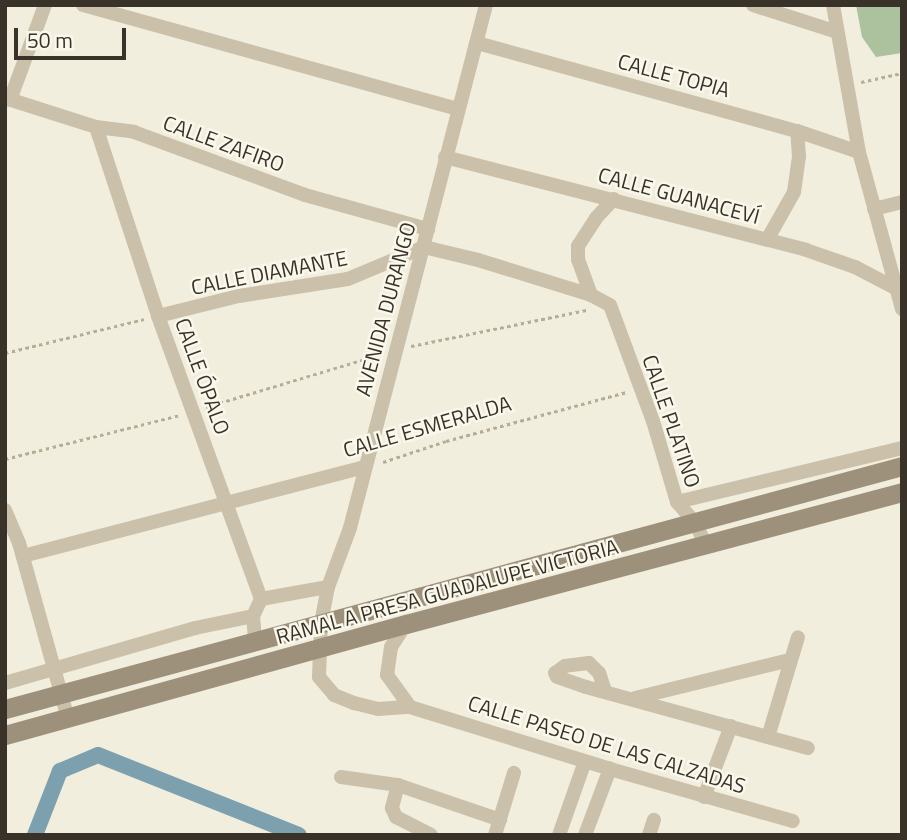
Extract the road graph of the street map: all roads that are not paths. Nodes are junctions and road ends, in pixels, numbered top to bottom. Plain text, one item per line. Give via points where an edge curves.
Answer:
1 (45, 5) edge
2 (83, 5) edge
3 (753, 5) edge
4 (833, 5) edge
5 (481, 6) edge
6 (837, 32) junction
7 (477, 43) junction
8 (8, 99) edge
9 (457, 109) junction
10 (96, 127) junction
11 (797, 131) junction
12 (859, 152) junction
13 (445, 157) junction
14 (614, 199) junction
15 (902, 202) edge
16 (874, 209) junction
17 (428, 229) junction
18 (767, 240) junction
19 (424, 247) junction
20 (897, 289) junction
21 (591, 295) junction
22 (902, 309) edge
23 (158, 316) junction
24 (902, 448) edge
25 (902, 466) edge
26 (365, 467) junction
27 (902, 492) edge
28 (677, 502) junction
29 (226, 503) junction
30 (5, 510) edge
31 (695, 523) junction
32 (706, 545) junction
33 (16, 548) edge
34 (328, 587) junction
35 (261, 599) junction
36 (253, 616) junction
37 (321, 622) junction
38 (406, 624) junction
39 (798, 637) dead end
40 (255, 639) junction
41 (319, 649) junction
42 (790, 660) junction
43 (56, 670) junction
44 (5, 683) edge
45 (605, 691) dead end
46 (62, 694) junction
47 (632, 699) junction
48 (410, 707) junction
49 (5, 709) edge
50 (68, 718) junction
51 (731, 726) junction
52 (5, 735) edge
53 (768, 737) junction
54 (808, 748) dead end
55 (585, 761) junction
56 (610, 769) junction
57 (514, 773) dead end
58 (341, 777) dead end
59 (398, 785) junction
60 (704, 797) junction
61 (500, 820) junction
62 (654, 820) dead end
63 (793, 821) dead end
64 (431, 835) edge
65 (495, 835) edge
66 (559, 835) edge
67 (585, 835) edge
68 (649, 835) edge

1 - 8 street
2 - 9 street
3 - 6 street
4 - 6 street
5 - 7 street, AVENIDA DURANGO
6 - 12 street
7 - 9 street, AVENIDA DURANGO
7 - 11 street, CALLE TOPIA
8 - 10 street, CALLE ZAFIRO
9 - 13 street, AVENIDA DURANGO
10 - 17 street, CALLE ZAFIRO via 134,132 305,195
10 - 23 street, CALLE ÓPALO
11 - 12 street, CALLE TOPIA
11 - 18 street via 794,192
12 - 16 street
13 - 14 street, CALLE GUANACEVÍ
13 - 17 street, AVENIDA DURANGO
14 - 18 street, CALLE GUANACEVÍ
14 - 21 street via 578,246
15 - 16 street
16 - 20 street
17 - 19 street, AVENIDA DURANGO
18 - 20 street, CALLE GUANACEVÍ via 833,258
19 - 21 street
19 - 23 street, CALLE DIAMANTE via 356,277 239,296
19 - 26 street, AVENIDA DURANGO
20 - 22 street
21 - 28 street, CALLE PLATINO via 610,305
23 - 29 street, CALLE ÓPALO
24 - 28 street
25 - 31 main road, RAMAL A PRESA GUADALUPE VICTORIA
26 - 29 street, CALLE ESMERALDA
26 - 34 street, AVENIDA DURANGO via 351,528
27 - 32 main road, RAMAL A PRESA GUADALUPE VICTORIA
28 - 31 street, CALLE PLATINO
29 - 33 street, CALLE ESMERALDA
29 - 35 street, CALLE ÓPALO
30 - 33 street
31 - 32 street, CALLE PLATINO
31 - 37 main road, RAMAL A PRESA GUADALUPE VICTORIA
32 - 38 main road, RAMAL A PRESA GUADALUPE VICTORIA
33 - 43 street
34 - 35 street
34 - 37 street, AVENIDA DURANGO
35 - 36 street
36 - 40 street
36 - 43 street via 195,628
37 - 40 main road, RAMAL A PRESA GUADALUPE VICTORIA
37 - 41 street, AVENIDA DURANGO
38 - 41 main road, RAMAL A PRESA GUADALUPE VICTORIA
38 - 48 street via 391,647 387,675
39 - 42 street
40 - 46 main road, RAMAL A PRESA GUADALUPE VICTORIA
41 - 48 street, CALLE PASEO DE LAS CALZADAS via 319,677 334,695 378,709
41 - 50 main road, RAMAL A PRESA GUADALUPE VICTORIA
42 - 47 street
42 - 53 street
43 - 44 street
43 - 46 street
45 - 47 street
46 - 49 main road, RAMAL A PRESA GUADALUPE VICTORIA
46 - 50 street
47 - 51 street
48 - 55 street, CALLE PASEO DE LAS CALZADAS
50 - 52 main road, RAMAL A PRESA GUADALUPE VICTORIA
51 - 53 street
51 - 60 street
53 - 54 street
55 - 56 street, CALLE PASEO DE LAS CALZADAS
55 - 66 street
56 - 60 street, CALLE PASEO DE LAS CALZADAS
56 - 67 street
57 - 61 street
58 - 59 street
59 - 61 street
59 - 64 street via 393,808 396,817
60 - 63 street, CALLE PASEO DE LAS CALZADAS
61 - 65 street
62 - 68 street

